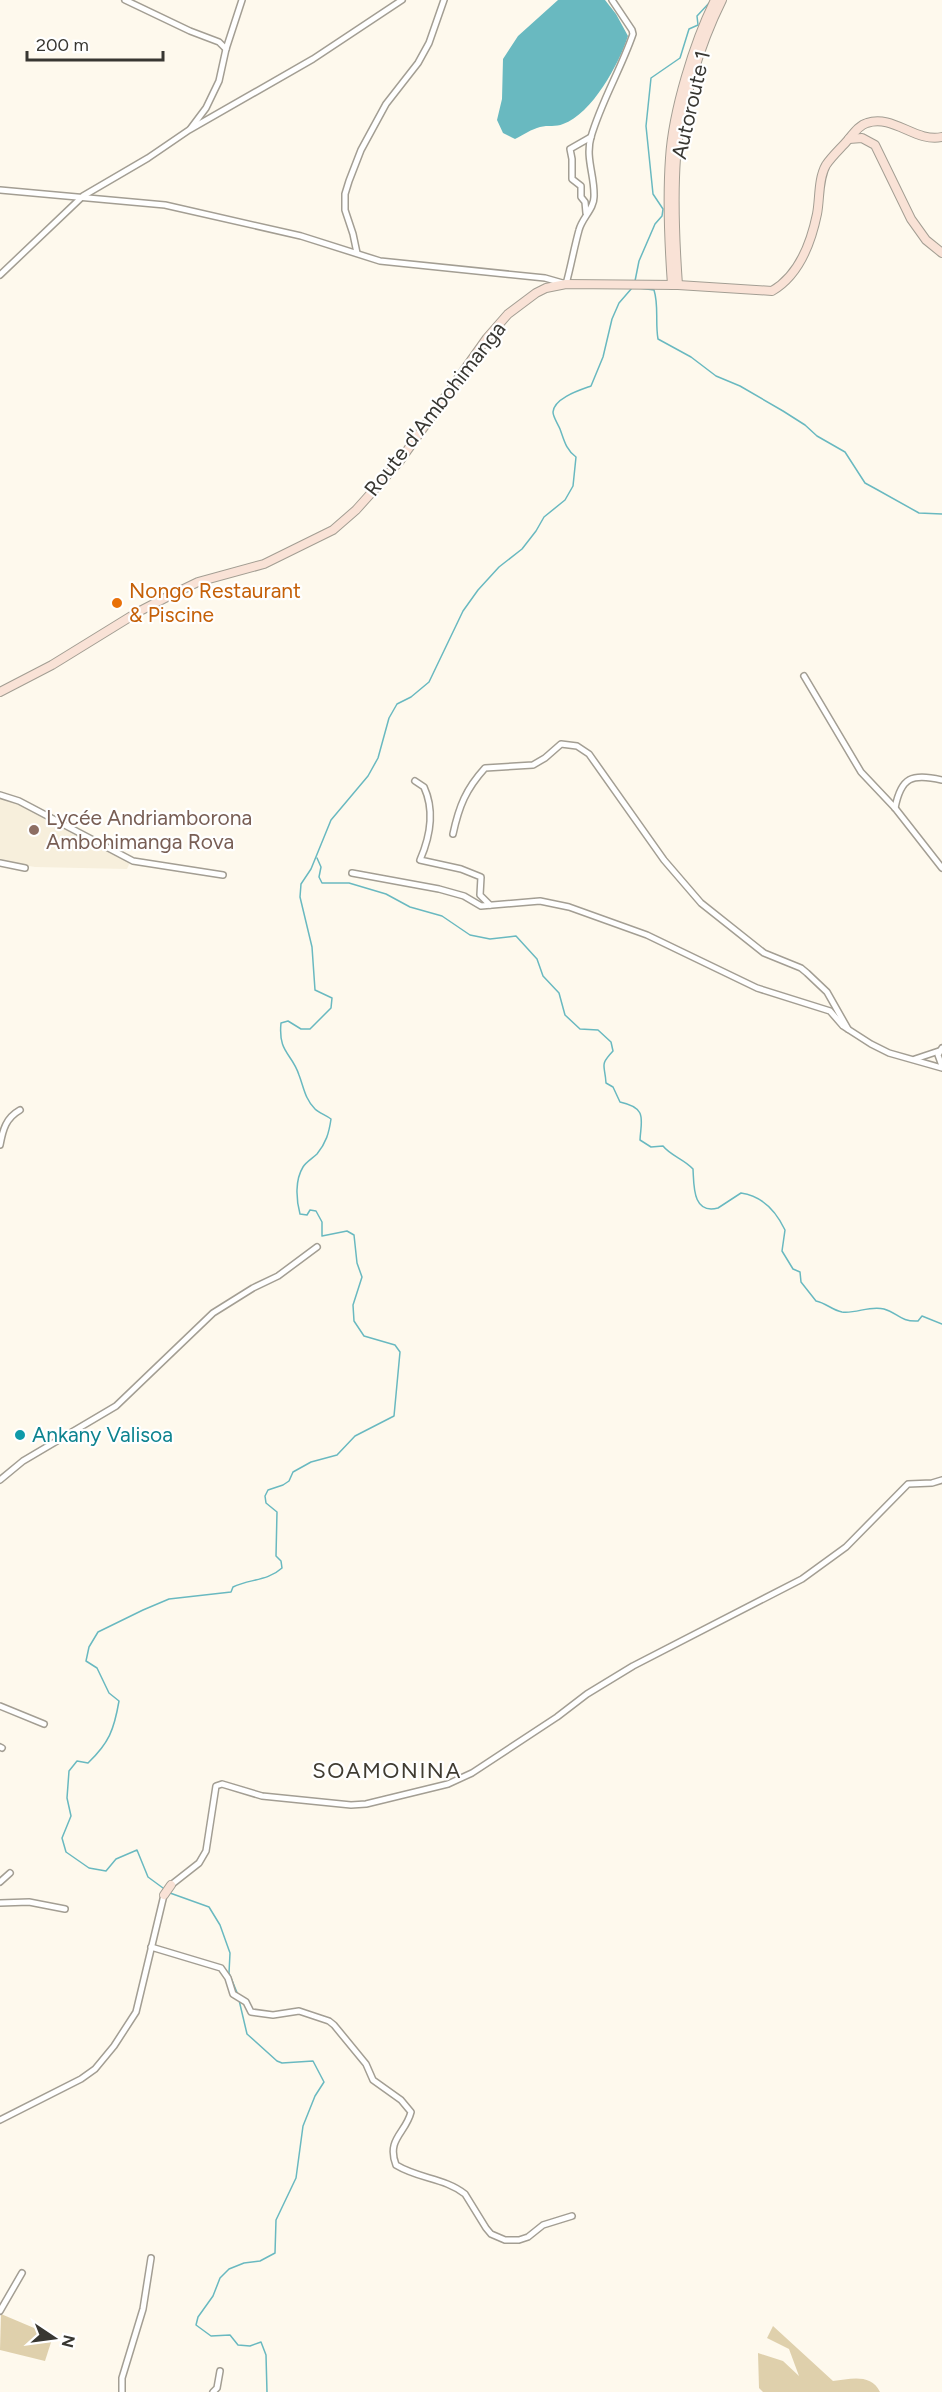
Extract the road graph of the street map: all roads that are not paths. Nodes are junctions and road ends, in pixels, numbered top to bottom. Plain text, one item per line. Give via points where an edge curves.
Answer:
1 (125, 0) edge
2 (242, 0) edge
3 (402, 0) edge
4 (444, 0) edge
5 (612, 0) edge
6 (715, 0) edge
7 (722, 0) edge
8 (226, 49) junction
9 (862, 125) junction
10 (189, 130) junction
11 (591, 137) junction
12 (942, 137) edge
13 (849, 139) junction
14 (866, 140) junction
15 (0, 190) edge
16 (83, 196) junction
17 (586, 213) junction
18 (357, 253) junction
19 (942, 254) edge
20 (0, 275) edge
21 (566, 284) junction
22 (675, 285) junction
23 (804, 676) dead end
24 (0, 692) edge
25 (942, 780) edge
26 (415, 782) dead end
27 (0, 795) edge
28 (895, 808) junction
29 (453, 834) dead end
30 (0, 862) edge
31 (25, 868) dead end
32 (942, 868) edge
33 (352, 873) dead end
34 (223, 875) dead end
35 (490, 905) junction
36 (849, 1030) junction
37 (940, 1049) edge
38 (914, 1060) junction
39 (942, 1067) edge
40 (20, 1110) dead end
41 (0, 1145) edge
42 (317, 1246) dead end
43 (0, 1480) edge
44 (942, 1480) edge
45 (0, 1706) edge
46 (44, 1725) dead end
47 (10, 1874) dead end
48 (0, 1882) edge
49 (171, 1885) joint
50 (164, 1895) joint
51 (0, 1903) edge
52 (65, 1909) dead end
53 (151, 1947) junction
54 (0, 2120) edge
55 (572, 2216) dead end
56 (151, 2258) dead end
57 (22, 2273) dead end
58 (0, 2311) edge
59 (220, 2371) dead end
60 (122, 2392) edge
61 (213, 2392) edge

1 - 8 street via 219,42
2 - 8 street
3 - 10 street via 313,59
4 - 18 street via 429,43 386,104 349,182 345,210
5 - 11 street via 633,34
6 - 22 street, Autoroute 1 via 690,66 673,134 668,230
7 - 22 street, Autoroute 1 via 696,68 676,157
8 - 10 street via 219,81 206,108
9 - 12 street via 884,122 918,136
9 - 13 street, Route d'Ambohimanga
9 - 14 street
10 - 16 street
11 - 17 street via 588,152 594,198
11 - 17 street via 569,153 572,179 581,186
13 - 14 street
13 - 22 street, Route d'Ambohimanga via 826,166 807,246 783,284 772,291
14 - 19 street via 882,156 911,219
15 - 16 street
16 - 18 street via 165,205
16 - 20 street
17 - 21 street
18 - 21 street via 401,264 431,264
21 - 22 street, Route d'Ambohimanga
21 - 24 street, Route d'Ambohimanga via 536,293 508,314 399,462 333,530 264,564 198,582 169,596
23 - 28 street via 861,772
25 - 28 street via 923,776 907,780 902,784
26 - 35 street via 424,787 430,804 429,840 420,860 481,877 480,895
27 - 34 street via 19,801 133,861
28 - 32 street
29 - 36 street via 459,806 485,768 533,765 561,744 577,746 589,754 664,860 702,903 764,952 807,973 827,992
30 - 31 street
33 - 35 street via 439,889 482,906
35 - 36 street via 540,901 647,934 757,988 830,1011
36 - 38 street via 889,1053
37 - 38 street
37 - 39 street
38 - 39 street
40 - 41 street via 7,1121
42 - 43 street via 278,1276 213,1313 116,1406 23,1461
44 - 49 street via 908,1484 846,1547 812,1573 633,1666 472,1773 448,1784 357,1805 304,1802 262,1796 222,1784 216,1786 206,1851 199,1863
45 - 46 street
47 - 48 street
49 - 50 street
50 - 53 street
51 - 52 street via 29,1902
53 - 54 street via 136,2012 106,2057 81,2079
53 - 55 street via 221,1968 233,1994 246,2002 251,2012 273,2015 299,2011 334,2025 366,2064 373,2079 411,2112 395,2141 396,2164 460,2190 491,2234 519,2240 543,2225
56 - 60 street
57 - 58 street
59 - 61 street

